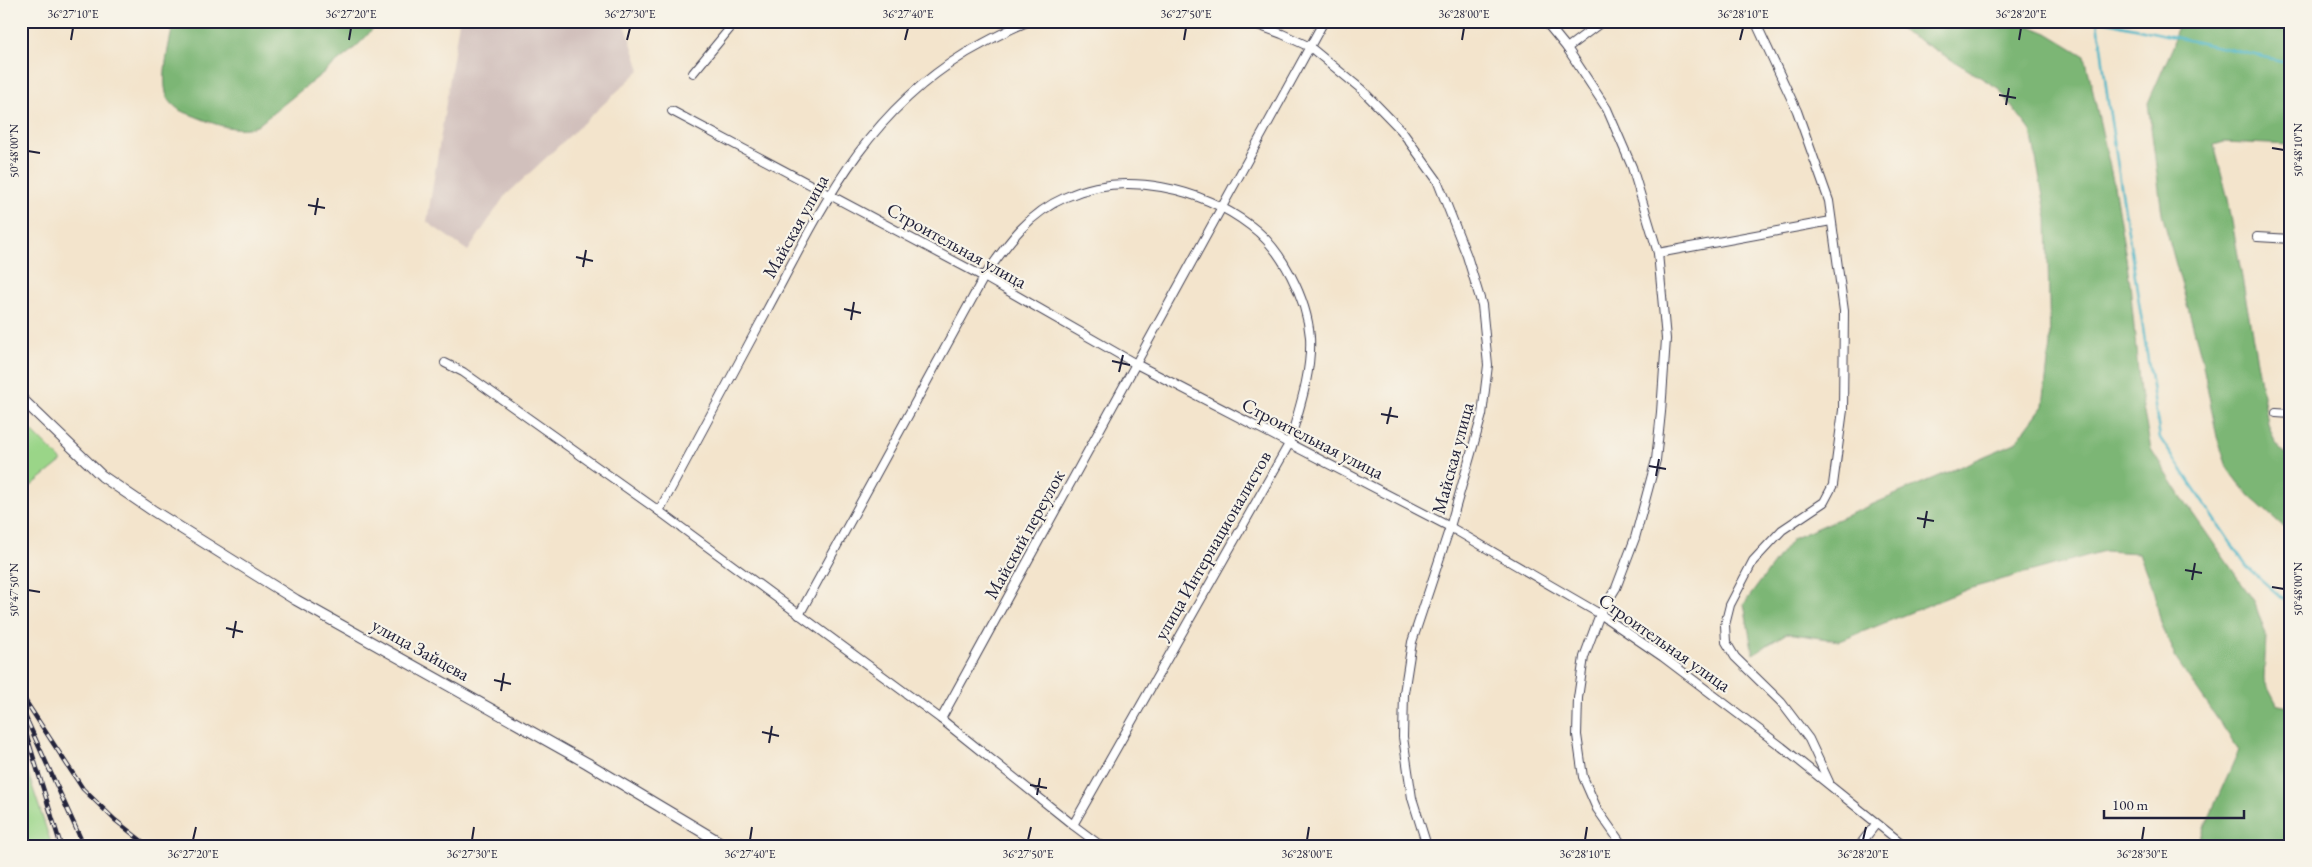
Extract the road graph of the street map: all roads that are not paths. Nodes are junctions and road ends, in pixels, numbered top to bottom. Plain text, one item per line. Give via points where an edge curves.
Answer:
1 (736, 21) edge
2 (1030, 21) edge
3 (1247, 21) edge
4 (1324, 21) edge
5 (1545, 21) edge
6 (1603, 21) edge
7 (1756, 21) edge
8 (1310, 47) junction
9 (1566, 48) junction
10 (693, 73) dead end
11 (672, 111) dead end
12 (829, 195) junction
13 (1220, 207) junction
14 (1831, 221) junction
15 (2257, 237) dead end
16 (2291, 239) edge
17 (1658, 254) junction
18 (984, 277) junction
19 (445, 363) dead end
20 (1136, 364) junction
21 (21, 398) edge
22 (2276, 413) dead end
23 (2291, 414) edge
24 (1289, 444) junction
25 (659, 511) junction
26 (1450, 527) junction
27 (799, 614) junction
28 (1600, 614) junction
29 (941, 719) junction
30 (1830, 784) junction
31 (1876, 824) junction
32 (1072, 825) junction
33 (726, 846) edge
34 (1101, 846) edge
35 (1427, 846) edge
36 (1623, 846) edge
37 (1859, 846) edge
38 (1905, 846) edge

1 - 10 street
2 - 12 street, Майская улица via 992,38 939,70 908,95 868,137
3 - 8 street, Майская улица
4 - 8 street, Майский переулок
5 - 9 street
6 - 9 street
7 - 14 street via 1796,111 1829,201
8 - 13 street, Майский переулок
8 - 26 street, Майская улица via 1361,88 1401,130 1437,180 1482,305 1488,365 1482,415
9 - 17 street via 1606,109 1632,167
11 - 12 street, Строительная улица
12 - 18 street, Строительная улица
12 - 25 street, Майская улица
13 - 18 street, улица Интернационалистов via 1150,184 1106,185 1066,196 1035,215 1014,235
13 - 20 street, Майский переулок
13 - 24 street, улица Интернационалистов via 1252,226 1277,252 1303,302 1310,336 1310,362
14 - 17 street
14 - 30 street via 1844,312 1843,410 1833,485 1824,502 1782,530 1753,561 1730,605 1725,625 1726,642 1735,657 1780,702 1809,739
15 - 16 street
17 - 28 street via 1666,339 1656,460 1635,538 1616,588
18 - 20 street, Строительная улица
18 - 27 street, улица Интернационалистов
19 - 25 street via 492,392
20 - 24 street, Строительная улица
20 - 29 street, Майский переулок
21 - 33 street, улица Зайцева via 102,476 152,510 296,600 587,763
22 - 23 street
24 - 26 street, Строительная улица
24 - 32 street, улица Интернационалистов
25 - 27 street
26 - 28 street, Строительная улица
26 - 35 street, Майская улица via 1412,642 1404,693 1403,737 1412,798
27 - 29 street
28 - 30 street, Строительная улица via 1663,657
28 - 36 street via 1584,657 1577,735 1583,777 1597,809
29 - 32 street
30 - 31 street, Строительная улица
31 - 37 street
31 - 38 street, Строительная улица
32 - 34 street

